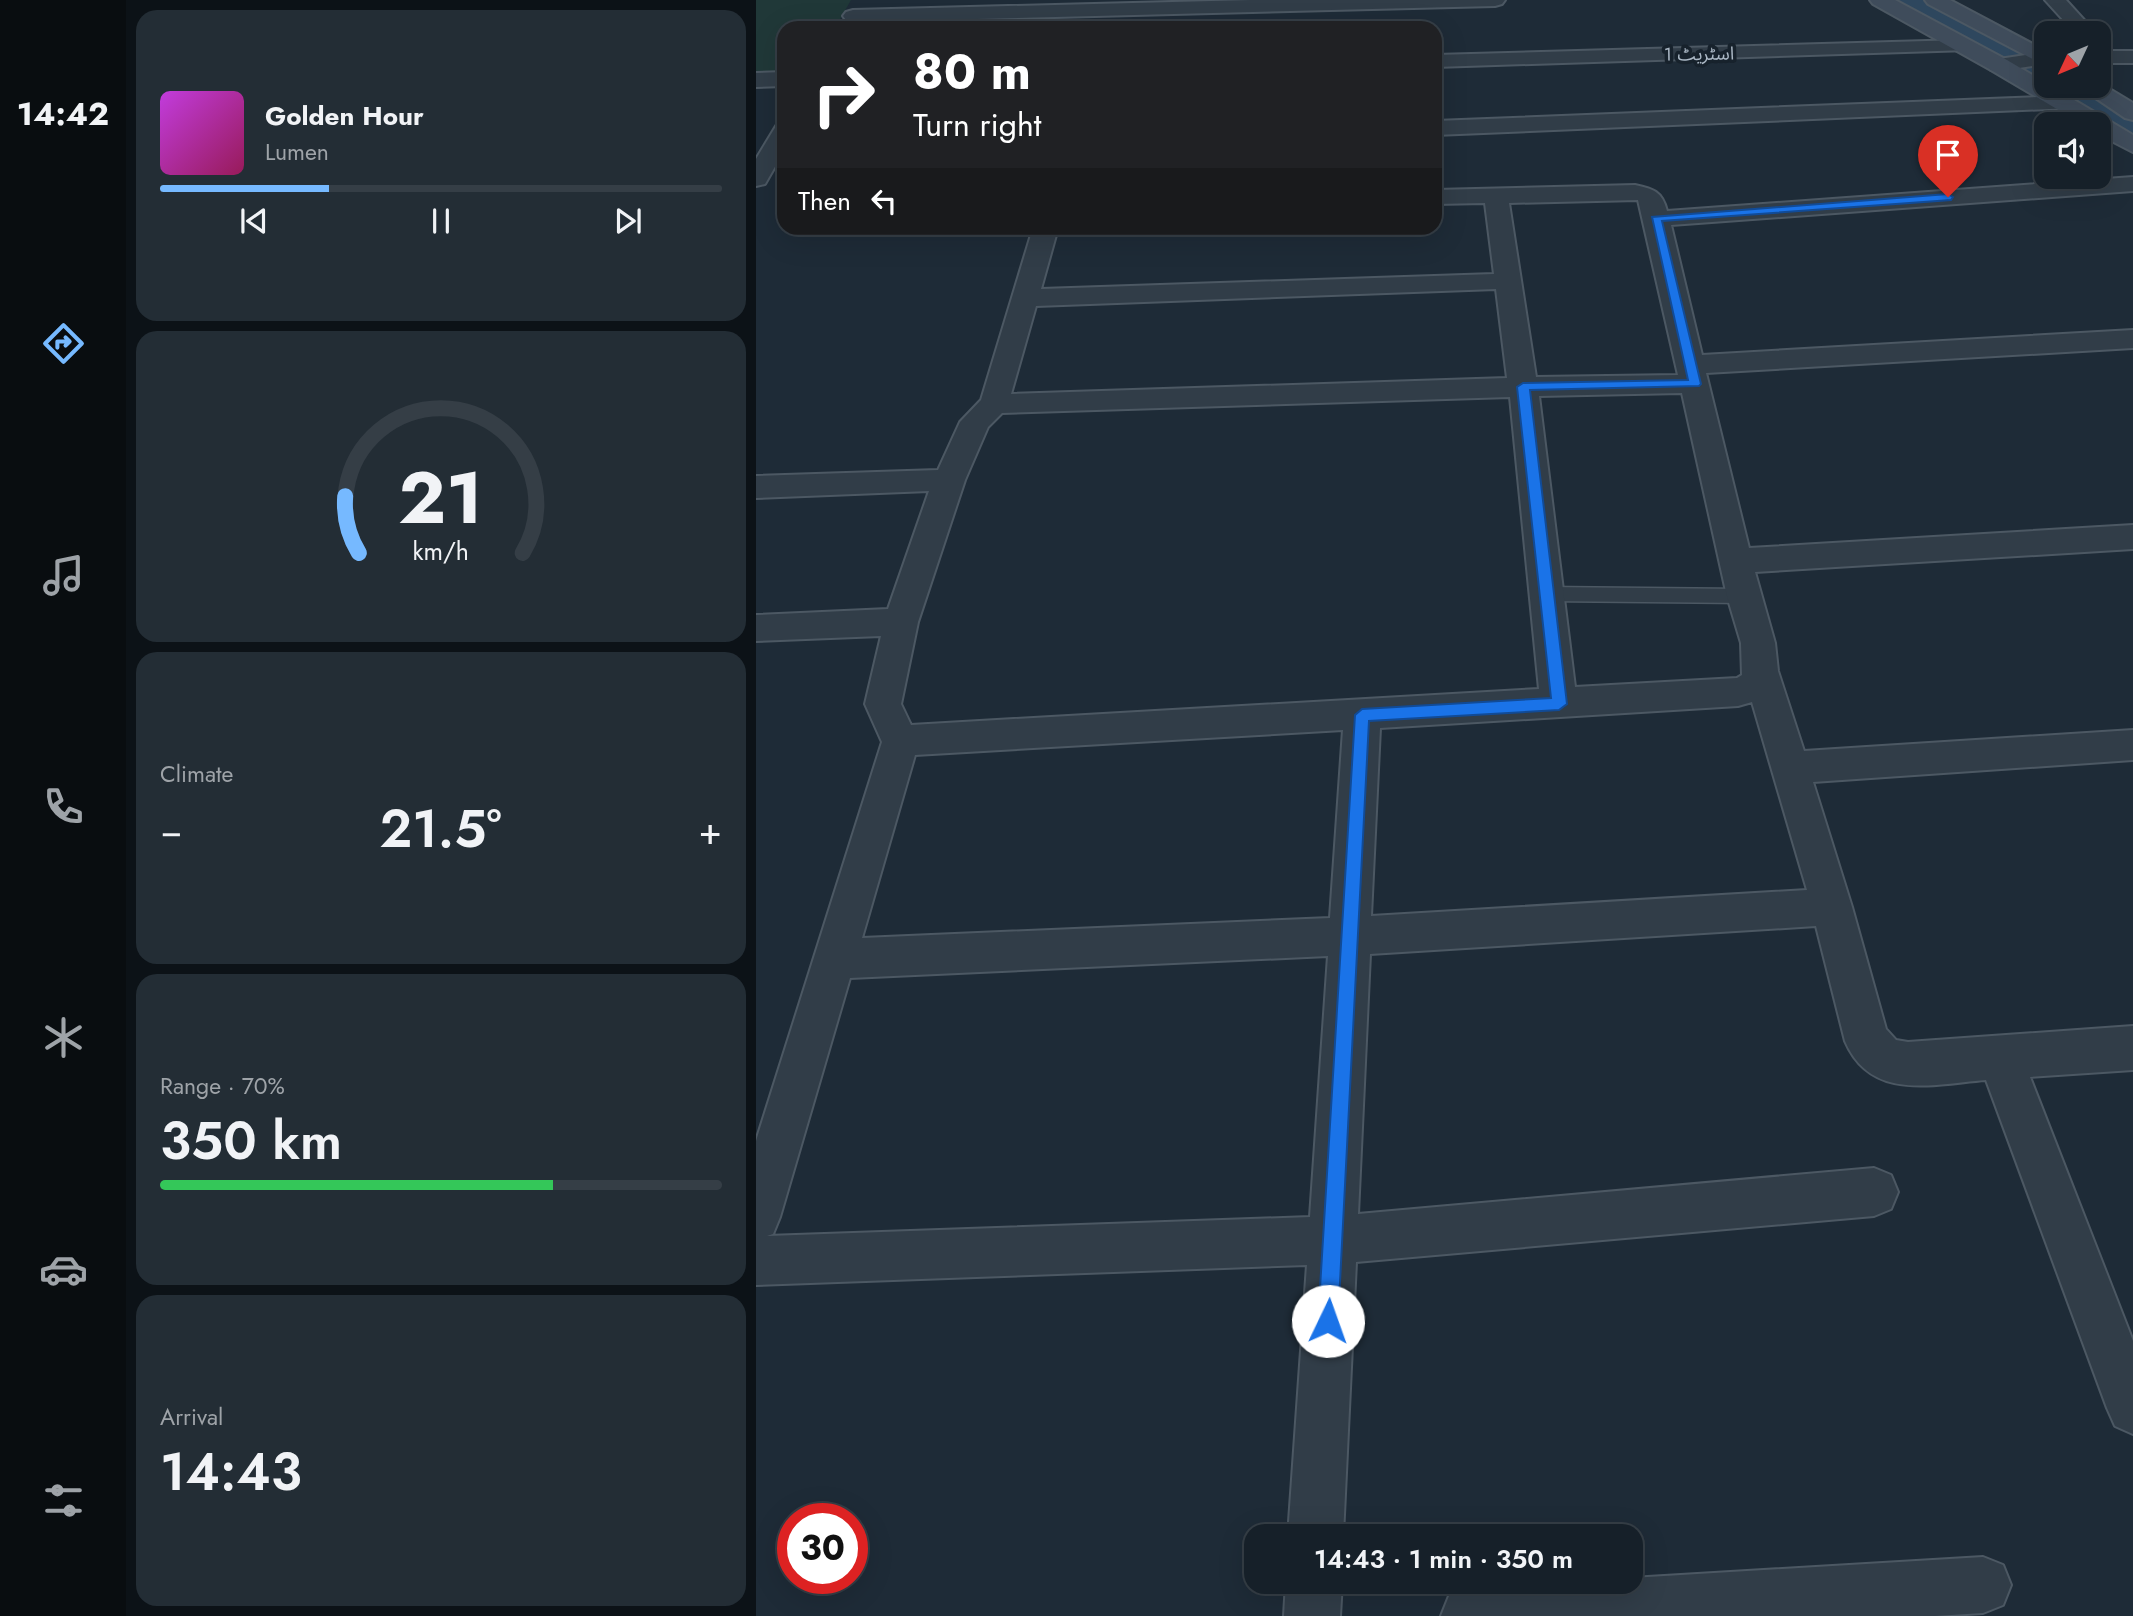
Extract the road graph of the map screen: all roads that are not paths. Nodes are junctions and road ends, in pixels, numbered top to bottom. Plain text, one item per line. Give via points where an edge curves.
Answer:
1 (1494, 0) edge
2 (1880, 0) edge
3 (1935, 0) edge
4 (2055, 0) edge
5 (1414, 1) edge
6 (1103, 13) edge
7 (853, 15) edge
8 (1418, 21) edge
9 (2075, 21) edge
10 (1962, 46) junction
11 (2034, 53) edge
12 (2111, 54) edge
13 (2133, 57) edge
14 (2034, 60) edge
15 (1442, 61) edge
16 (1999, 65) junction
17 (756, 79) edge
18 (777, 79) edge
19 (2109, 98) edge
20 (2064, 103) junction
21 (2133, 113) edge
22 (1442, 128) edge
23 (2133, 145) edge
24 (770, 154) edge
25 (756, 179) edge
26 (2133, 184) edge
27 (1496, 196) junction
28 (1442, 197) edge
29 (1656, 219) junction
30 (1043, 235) edge
31 (1508, 281) junction
32 (1025, 298) junction
33 (2133, 339) edge
34 (1693, 374) junction
35 (1523, 387) junction
36 (994, 404) junction
37 (948, 480) junction
38 (756, 487) edge
39 (2133, 537) edge
40 (1736, 561) junction
41 (1546, 594) junction
42 (1744, 596) junction
43 (901, 622) junction
44 (756, 628) edge
45 (1762, 674) junction
46 (1559, 704) junction
47 (1362, 715) junction
48 (901, 740) junction
49 (2133, 745) edge
50 (1790, 768) junction
51 (1832, 907) junction
52 (1349, 936) junction
53 (835, 959) junction
54 (2133, 1048) edge
55 (2000, 1057) junction
56 (1874, 1192) dead end
57 (756, 1217) edge
58 (1333, 1240) junction
59 (756, 1261) edge
60 (2133, 1408) edge
61 (1317, 1524) edge
62 (1983, 1585) dead end
63 (1313, 1594) edge
64 (1312, 1616) edge
65 (1469, 1616) edge

1 - 5 street
2 - 10 street
3 - 11 street
4 - 9 street
5 - 6 street
5 - 8 street
6 - 7 street
10 - 15 street, اسٹریٹ 1
10 - 16 street
12 - 13 street
14 - 16 street
16 - 20 street
17 - 18 street
19 - 21 street
20 - 22 street
20 - 23 street
24 - 25 street
26 - 29 street
27 - 28 street
27 - 29 street via 1635,192 1652,200
27 - 31 street
29 - 34 street
30 - 32 street
31 - 32 street
31 - 35 street
32 - 36 street
33 - 34 street
34 - 35 street
34 - 40 street
35 - 36 street
35 - 41 street
36 - 37 street via 975,422
37 - 38 street
37 - 43 street
39 - 40 street
40 - 42 street
41 - 42 lane
41 - 46 street
42 - 45 street
43 - 44 street
43 - 48 street via 883,704
45 - 46 street via 1754,686 1738,692
45 - 50 street
46 - 47 street
47 - 48 street
47 - 52 street
48 - 53 street
49 - 50 street
50 - 51 street
51 - 52 street
51 - 55 street via 1867,1041 1885,1060 1908,1064
52 - 53 street
52 - 58 street
53 - 57 street
54 - 55 street
55 - 60 street
56 - 58 street
58 - 59 street
58 - 61 street
62 - 65 street
63 - 64 street

